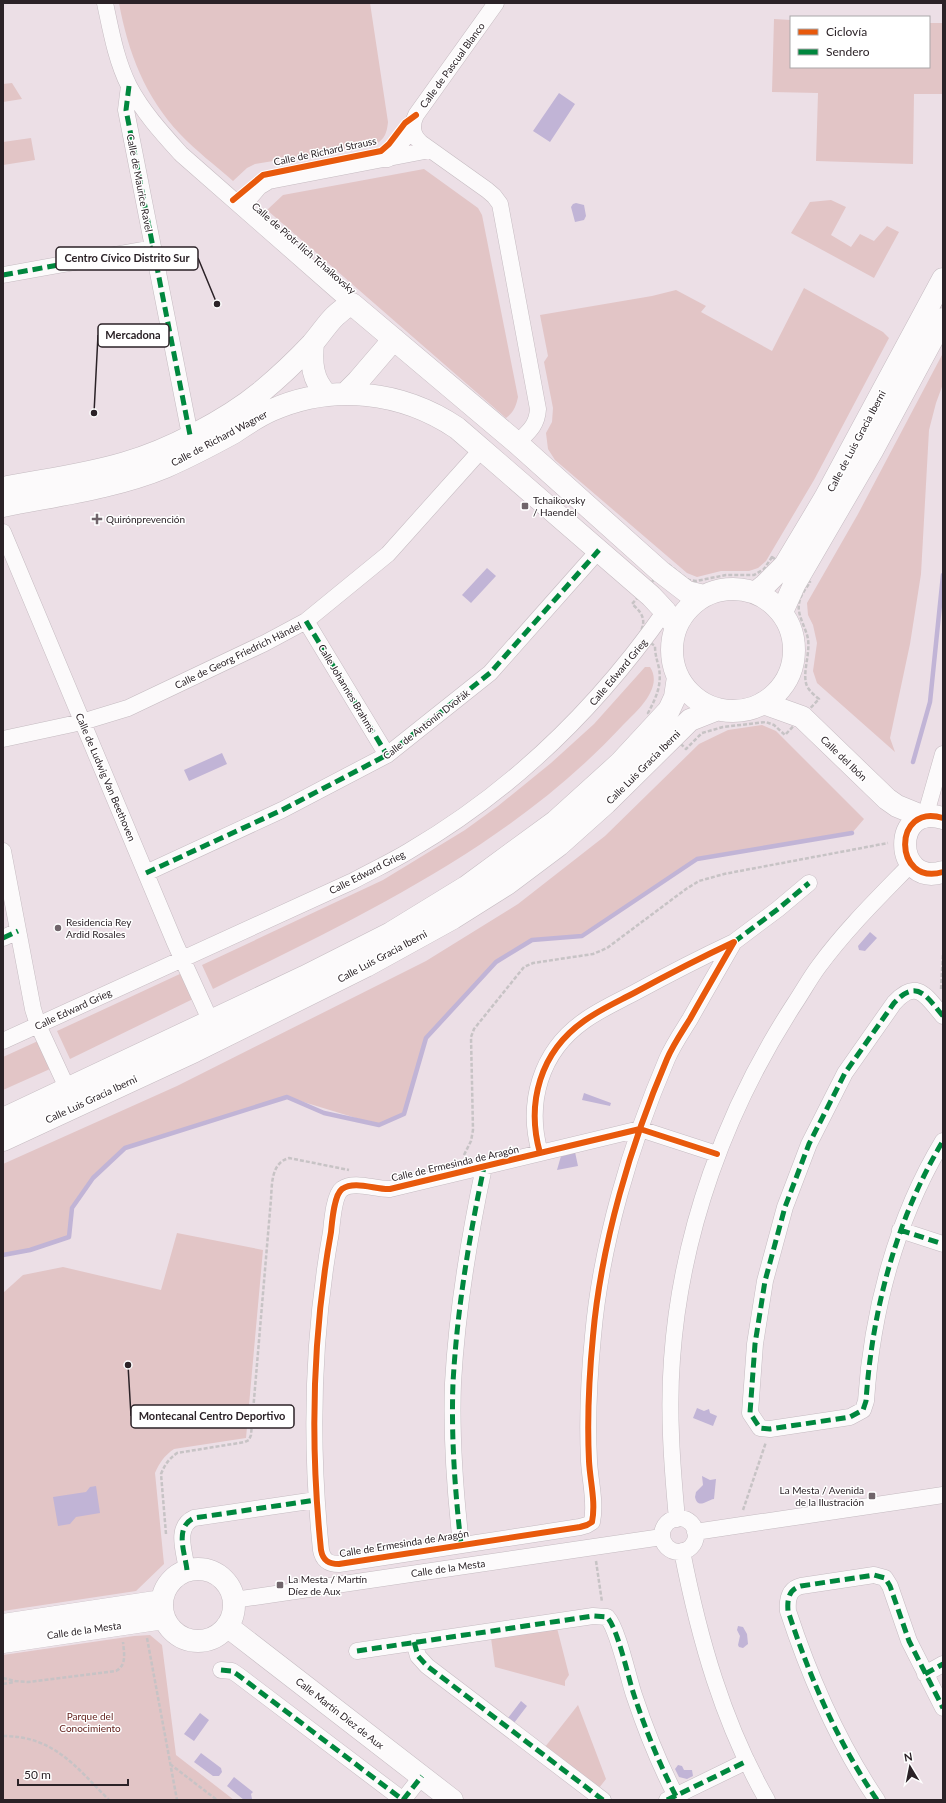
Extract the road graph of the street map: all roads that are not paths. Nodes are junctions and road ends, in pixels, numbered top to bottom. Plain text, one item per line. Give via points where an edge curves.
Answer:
1 (105, 3) edge
2 (496, 3) edge
3 (129, 86) junction
4 (412, 128) junction
5 (430, 150) junction
6 (388, 158) junction
7 (242, 207) junction
8 (153, 248) junction
9 (3, 275) edge
10 (943, 279) edge
11 (352, 304) junction
12 (943, 319) edge
13 (394, 339) junction
14 (313, 343) junction
15 (336, 394) junction
16 (190, 435) junction
17 (517, 443) junction
18 (482, 449) junction
19 (3, 488) edge
20 (3, 506) edge
21 (3, 532) edge
22 (599, 550) junction
23 (792, 570) junction
24 (755, 593) junction
25 (704, 596) junction
26 (782, 612) junction
27 (671, 619) junction
28 (306, 621) junction
29 (678, 677) junction
30 (786, 680) junction
31 (763, 703) junction
32 (718, 709) junction
33 (802, 717) junction
34 (82, 722) junction
35 (667, 729) junction
36 (3, 739) edge
37 (943, 754) edge
38 (387, 755) junction
39 (887, 799) junction
40 (930, 817) edge
41 (905, 839) junction
42 (3, 851) edge
43 (911, 864) junction
44 (943, 872) edge
45 (146, 873) junction
46 (809, 883) dead end
47 (18, 931) junction
48 (3, 938) edge
49 (734, 942) junction
50 (182, 959) junction
51 (941, 1014) edge
52 (211, 1022) junction
53 (38, 1025) junction
54 (3, 1041) edge
55 (68, 1090) junction
56 (3, 1119) edge
57 (640, 1129) junction
58 (3, 1140) edge
59 (943, 1141) edge
60 (540, 1153) junction
61 (717, 1154) junction
62 (484, 1166) junction
63 (900, 1230) junction
64 (943, 1244) edge
65 (943, 1495) edge
66 (316, 1500) junction
67 (677, 1519) junction
68 (695, 1532) junction
69 (662, 1537) junction
70 (461, 1544) junction
71 (682, 1551) junction
72 (187, 1570) junction
73 (234, 1600) junction
74 (157, 1613) junction
75 (3, 1625) edge
76 (227, 1626) junction
77 (3, 1642) edge
78 (414, 1642) junction
79 (357, 1650) dead end
80 (943, 1664) edge
81 (221, 1670) dead end
82 (924, 1674) junction
83 (943, 1708) edge
84 (747, 1761) junction
85 (422, 1776) junction
86 (674, 1799) edge
87 (403, 1800) edge
88 (452, 1800) edge
89 (603, 1800) edge
90 (766, 1800) edge
91 (877, 1800) edge

1 - 3 street, Calle de Maurice Ravel via 112,37
2 - 4 street, Calle de Pascual Blanco via 416,115
3 - 7 street, Calle de Piotr Ilich Tchaikovsky via 142,108 181,154
3 - 8 street, Calle de Maurice Ravel via 126,110
4 - 5 street via 416,139
4 - 6 street
5 - 6 street, Calle de Richard Strauss
5 - 17 street via 487,190 500,204 538,409 538,418
6 - 7 street, Calle de Richard Strauss via 269,181 259,187
7 - 11 street, Calle de Piotr Ilich Tchaikovsky
8 - 9 street
8 - 16 street, Calle de Maurice Ravel
10 - 23 street, Calle de Luis Gracia Iberni via 825,498
11 - 13 street, Calle de Piotr Ilich Tchaikovsky
11 - 14 street, Calle de Richard Wagner via 335,314
12 - 23 street, Calle de Luis Gracia Iberni via 872,451
13 - 15 street via 358,381
13 - 17 street, Calle de Piotr Ilich Tchaikovsky
14 - 15 street via 313,372 319,385
14 - 16 street, Calle de Richard Wagner via 280,376 245,405
15 - 18 street, Calle de Richard Wagner via 372,394 412,405 445,420
15 - 20 street, Calle de Richard Wagner via 289,403 271,410 192,455 140,476
16 - 19 street, Calle de Richard Wagner via 149,455 125,463
17 - 25 street, Calle de Piotr Ilich Tchaikovsky via 661,572 687,592
18 - 22 street
18 - 28 street, Calle de Georg Friedrich Händel via 388,554
21 - 34 street, Calle de Ludwig Van Beethoven
22 - 27 street via 644,590
22 - 38 street, Calle de Antonín Dvořák via 490,673
23 - 24 street, Calle de Luis Gracia Iberni
23 - 26 street, Calle de Luis Gracia Iberni via 788,596
24 - 25 street via 724,589
24 - 26 street
25 - 27 street
26 - 30 street via 788,622 794,646 794,658
27 - 29 street via 674,668
27 - 50 street, Calle Edward Grieg via 646,639 568,729 517,775 457,821 408,852 352,881
28 - 34 street, Calle de Georg Friedrich Händel via 128,708
28 - 38 street, Calle Johannes Brahms
29 - 32 street via 691,694 708,706
29 - 35 street, Calle Luis Gracia Iberni
30 - 31 street via 780,689
30 - 33 street, Calle del Ibón
31 - 32 street via 746,710
31 - 33 street, Calle del Ibón
32 - 35 street, Calle Luis Gracia Iberni
33 - 39 street, Calle del Ibón
34 - 36 street, Calle de Georg Friedrich Händel
34 - 45 street, Calle de Ludwig Van Beethoven
35 - 52 street, Calle Luis Gracia Iberni via 620,763 556,821 466,887 391,932
35 - 58 street, Calle Luis Gracia Iberni via 606,803 559,845 507,884 453,918 366,966 195,1051
37 - 40 street
38 - 45 street, Calle de Antonín Dvořák via 282,810
39 - 40 street, Calle del Ibón via 897,806
39 - 41 street, Calle del Ibón
40 - 41 street via 912,825
41 - 43 street, Calle del Ibón via 905,853
42 - 47 street
43 - 44 street via 924,872
43 - 61 street via 860,916 819,966 760,1060 737,1105
45 - 50 street, Calle de Ludwig Van Beethoven
46 - 49 street, Calle de Ermesinda de Aragón
47 - 48 street
47 - 53 street
49 - 57 street, Calle de Ermesinda de Aragón via 668,1058
49 - 60 street, Calle de Ermesinda de Aragón via 679,968 589,1018 562,1040 547,1063 537,1090 534,1124
50 - 52 street, Calle de Ludwig Van Beethoven
50 - 53 street, Calle Edward Grieg
51 - 63 street via 921,993 911,990 904,993 845,1073 809,1144 785,1207 765,1281 754,1344 750,1413 760,1428 770,1429 850,1417 863,1410 877,1314
52 - 55 street, Calle Luis Gracia Iberni
53 - 54 street, Calle Edward Grieg
53 - 55 street
55 - 56 street, Calle Luis Gracia Iberni
57 - 60 street, Calle de Ermesinda de Aragón
57 - 61 street
57 - 70 street, Calle de Ermesinda de Aragón via 604,1258 593,1334 588,1420 594,1509 592,1522 580,1527
59 - 63 street via 926,1168
60 - 62 street, Calle de Ermesinda de Aragón
61 - 67 street via 700,1205 676,1316 670,1412
62 - 66 street, Calle de Ermesinda de Aragón via 390,1189 353,1186 338,1193 326,1259 315,1373
62 - 70 street, Calle de Ermesinda de Aragón via 465,1268 453,1385 454,1462
63 - 64 street
65 - 68 street
66 - 70 street, Calle de Ermesinda de Aragón via 322,1557 331,1564
66 - 72 street via 188,1520 184,1524 182,1534
67 - 68 street via 689,1522
67 - 69 street via 666,1524
68 - 71 street via 693,1544
69 - 71 street via 670,1549
69 - 73 street, Calle de la Mesta
71 - 84 street via 710,1669 723,1707
72 - 73 street via 202,1569 218,1574 230,1588
72 - 74 street via 169,1583
73 - 76 street via 234,1614
74 - 75 street, Calle de la Mesta
74 - 76 street via 181,1637 196,1641 218,1636
74 - 77 street, Calle de la Mesta via 121,1625
76 - 85 street, Calle Martín Díez de Aux
78 - 79 street
78 - 86 street via 604,1616 613,1625 646,1730
78 - 89 street via 418,1656 424,1663
80 - 82 street
81 - 87 street via 232,1671 238,1675
82 - 83 street
82 - 91 street via 885,1578 874,1575 801,1586 796,1587 790,1594 788,1611 812,1677 840,1740
84 - 86 street
84 - 90 street
85 - 87 street
85 - 88 street, Calle Martín Díez de Aux

